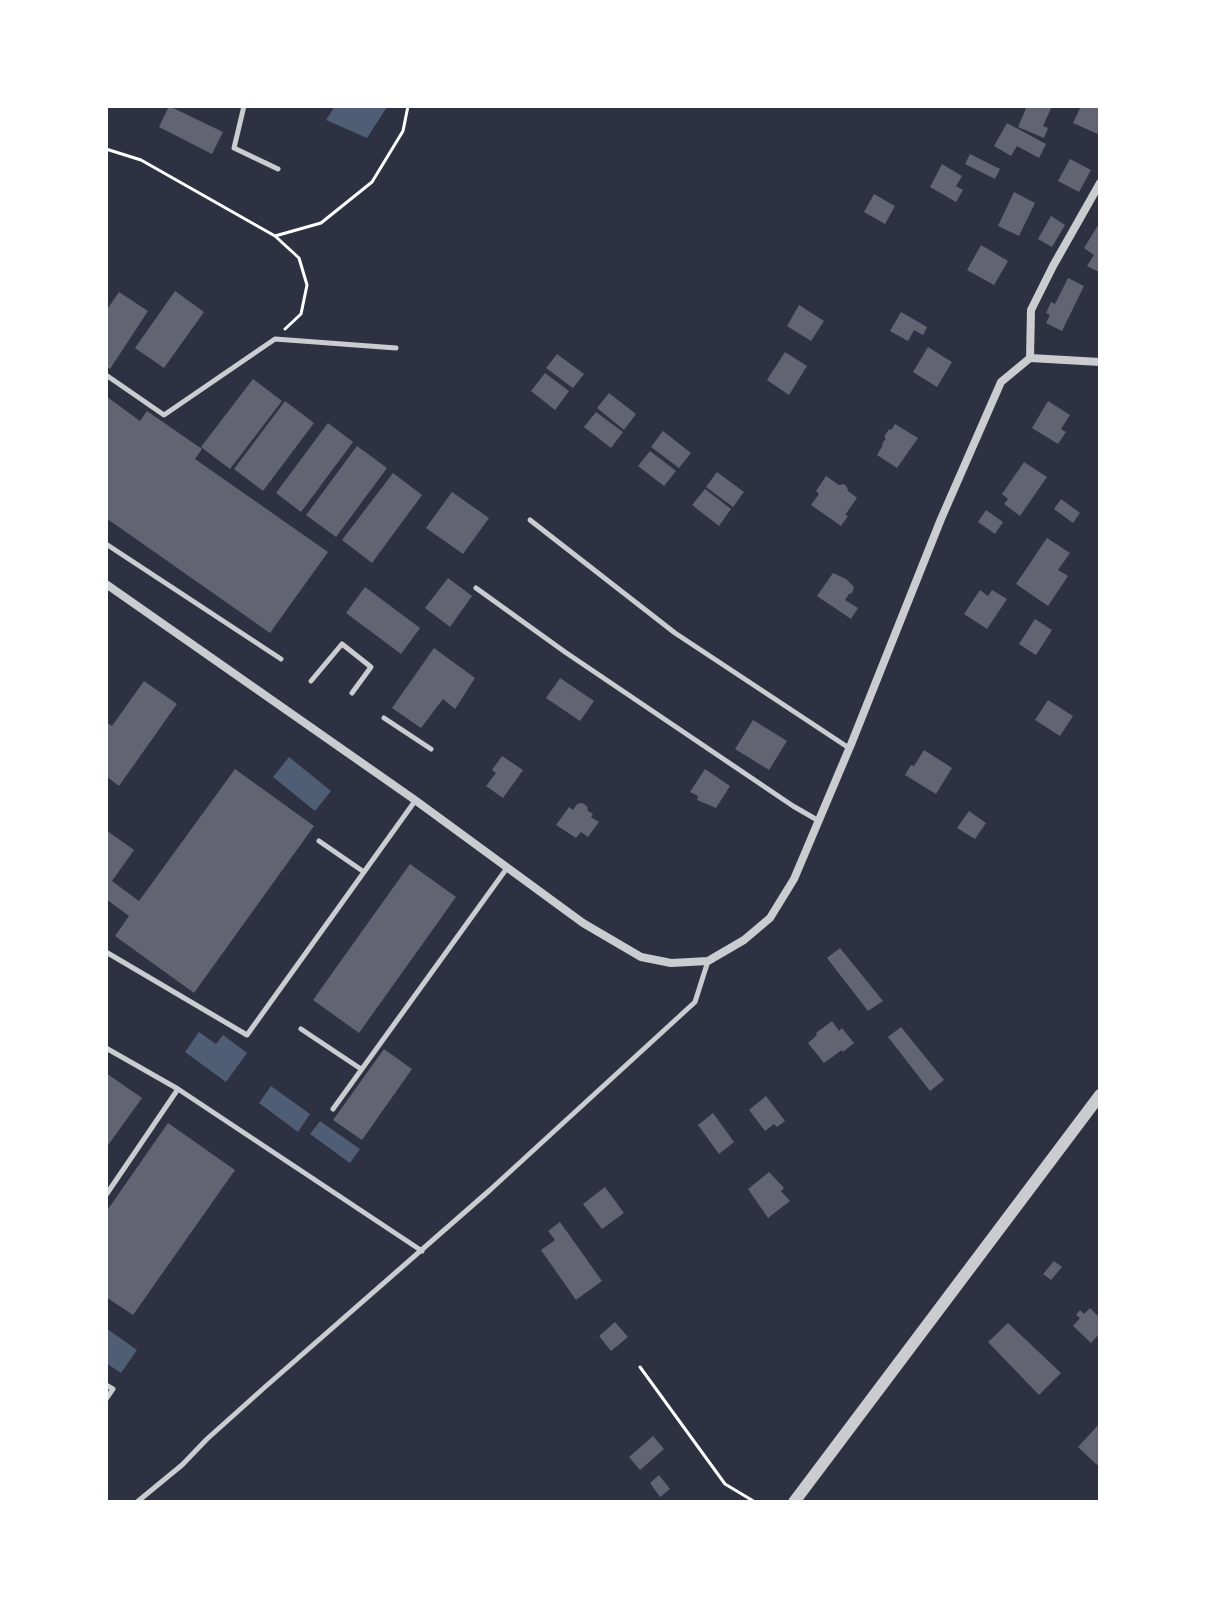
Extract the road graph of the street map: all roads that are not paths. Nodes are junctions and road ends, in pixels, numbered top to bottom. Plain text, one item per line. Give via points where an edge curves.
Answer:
1 (244, 106) edge
2 (278, 169) dead end
3 (1100, 183) edge
4 (396, 348) dead end
5 (1030, 358) junction
6 (1100, 362) edge
7 (106, 375) edge
8 (530, 520) dead end
9 (106, 544) edge
10 (106, 584) edge
11 (476, 588) dead end
12 (281, 659) dead end
13 (311, 681) dead end
14 (352, 693) dead end
15 (384, 718) dead end
16 (850, 748) junction
17 (431, 749) dead end
18 (415, 800) junction
19 (820, 822) junction
20 (319, 841) dead end
21 (508, 867) junction
22 (364, 872) junction
23 (106, 952) edge
24 (708, 961) junction
25 (301, 1029) dead end
26 (106, 1048) edge
27 (361, 1069) junction
28 (178, 1089) junction
29 (1100, 1095) edge
30 (333, 1109) dead end
31 (106, 1195) edge
32 (422, 1251) junction
33 (106, 1385) edge
34 (106, 1399) edge
35 (137, 1502) edge
36 (794, 1502) edge

1 - 2 lane via 234,148
3 - 5 street via 1031,310
4 - 7 lane via 275,339 164,415
5 - 6 street
5 - 16 street via 1001,382
8 - 16 lane via 675,633
9 - 12 lane
10 - 18 street
11 - 19 lane
13 - 14 lane via 342,644 371,667
15 - 17 lane
16 - 19 street
18 - 21 street
18 - 22 lane
19 - 24 street via 770,918
20 - 22 lane
21 - 24 street via 583,923 641,957 671,963
21 - 27 lane
22 - 23 lane via 247,1035
24 - 32 lane via 695,1002
25 - 27 lane
26 - 28 lane
27 - 30 lane
28 - 31 lane
28 - 32 lane
29 - 36 street
32 - 35 lane
33 - 34 lane via 113,1389

